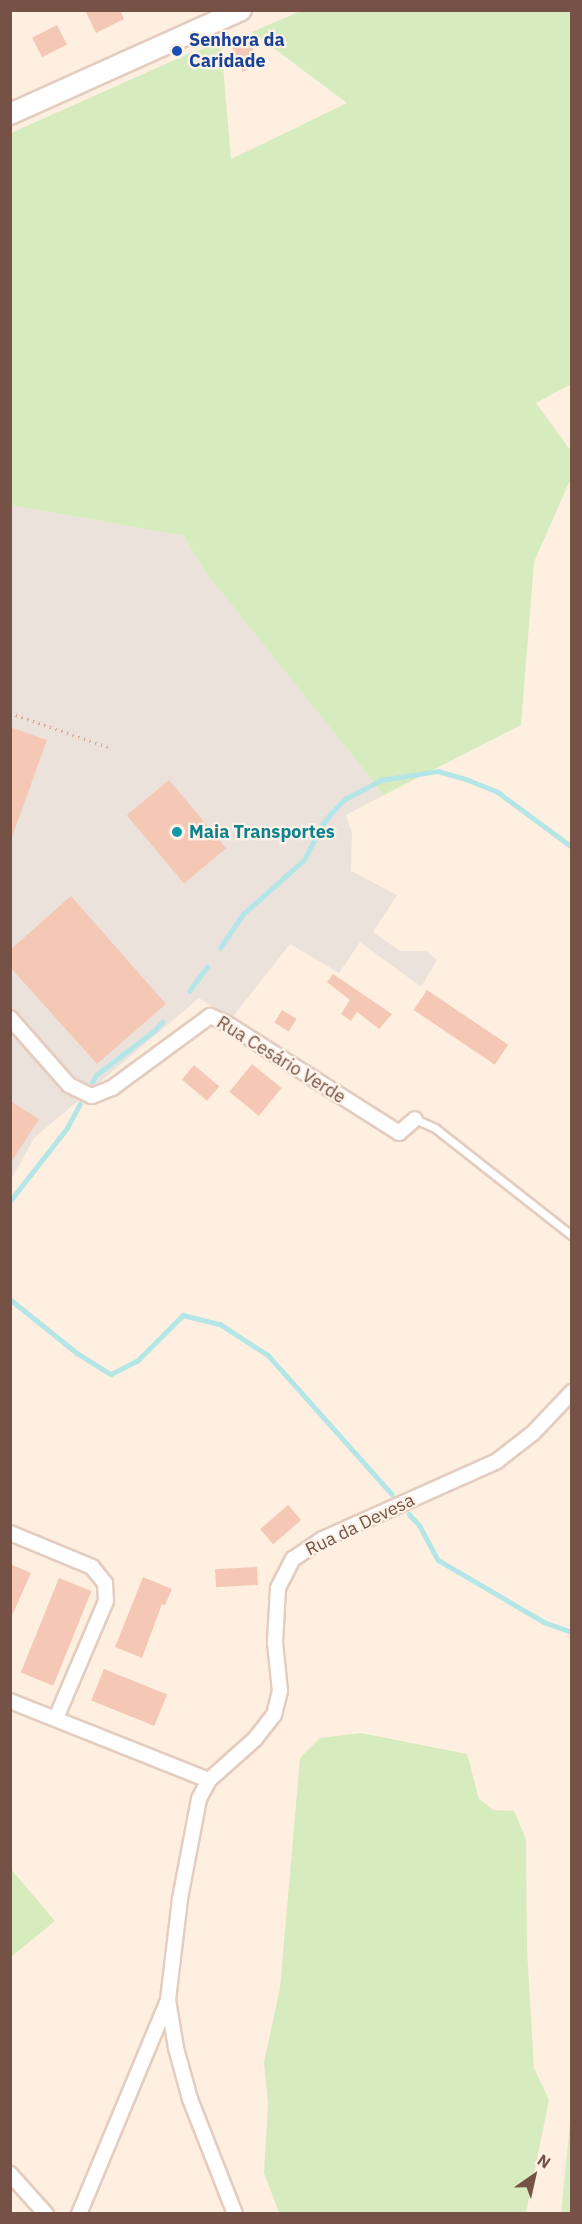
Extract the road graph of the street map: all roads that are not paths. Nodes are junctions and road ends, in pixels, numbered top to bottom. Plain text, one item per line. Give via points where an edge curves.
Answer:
1 (233, 12) edge
2 (10, 114) edge
3 (10, 1018) edge
4 (416, 1119) joint
5 (572, 1236) edge
6 (572, 1392) edge
7 (10, 1533) edge
8 (10, 1701) edge
9 (56, 1718) junction
10 (209, 1780) junction
11 (168, 2000) junction
12 (10, 2174) edge
13 (46, 2214) edge
14 (79, 2214) edge
15 (235, 2214) edge

1 - 2 street
3 - 4 street, Rua Cesário Verde via 69,1085 92,1096 112,1088 210,1016 399,1134
4 - 5 lane via 435,1128
6 - 10 street, Rua da Devesa via 533,1433 496,1461 323,1539 293,1559 278,1588 275,1643 280,1691 274,1715 255,1739
7 - 9 street via 92,1566 105,1583 106,1601
8 - 9 street
9 - 10 street
10 - 11 street via 199,1799 180,1899
11 - 14 street
11 - 15 street via 190,2099
12 - 13 street

